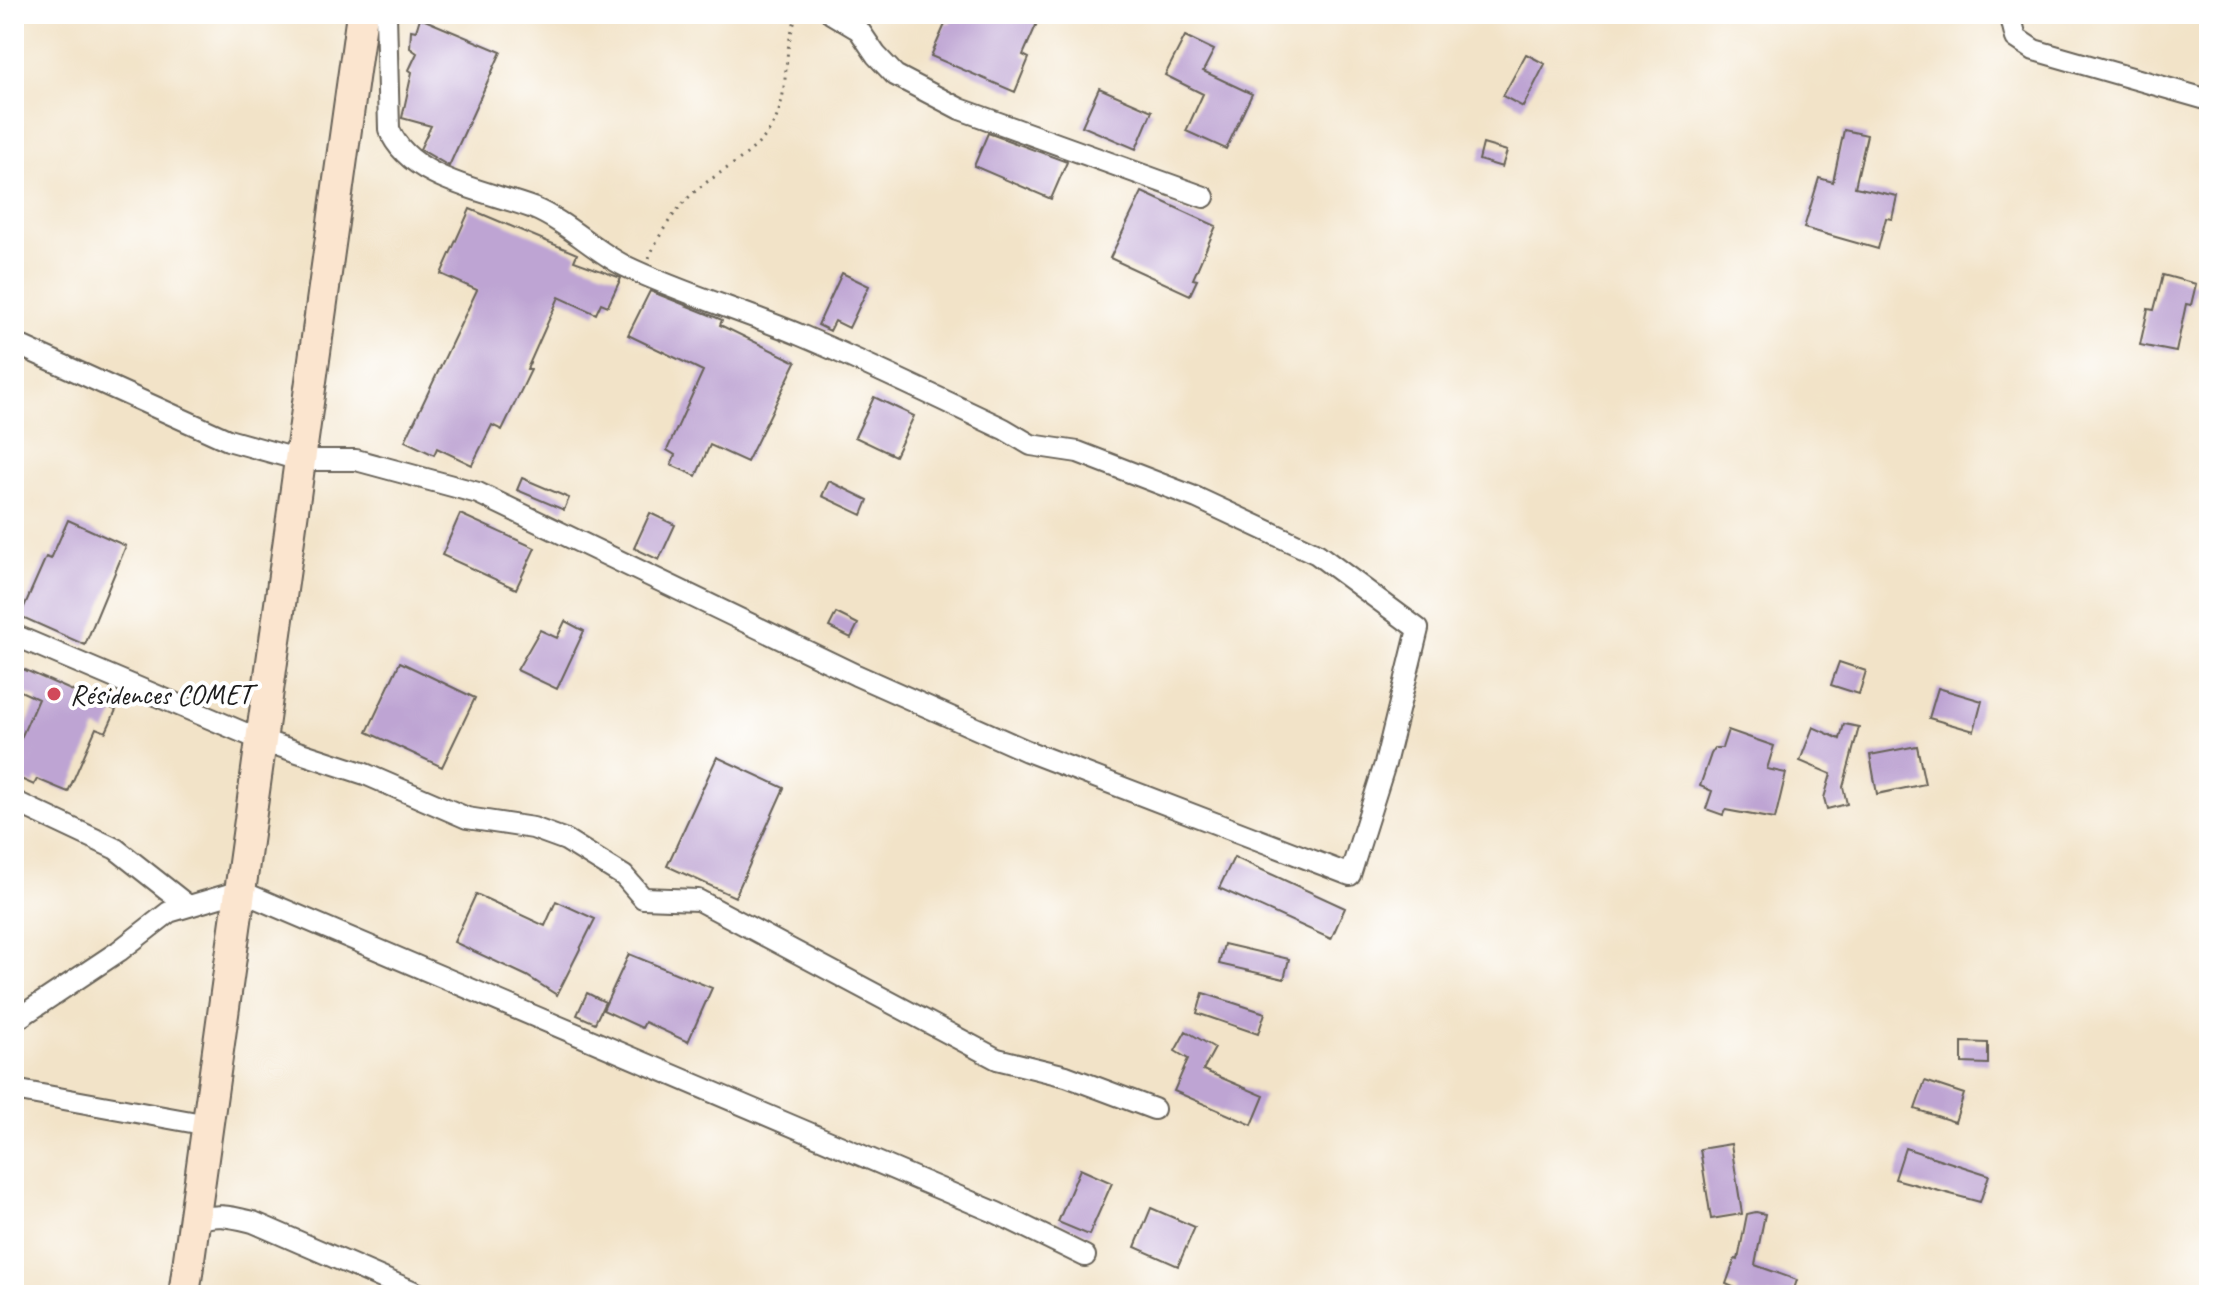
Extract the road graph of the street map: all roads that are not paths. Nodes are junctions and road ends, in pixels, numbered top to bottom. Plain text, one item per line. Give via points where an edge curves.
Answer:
1 (362, 14) edge
2 (386, 14) edge
3 (832, 14) edge
4 (2010, 14) edge
5 (2209, 100) edge
6 (1204, 197) dead end
7 (14, 343) edge
8 (300, 460) junction
9 (14, 635) edge
10 (261, 740) junction
11 (14, 801) edge
12 (240, 891) junction
13 (187, 905) junction
14 (14, 1021) edge
15 (14, 1090) edge
16 (1154, 1109) dead end
17 (208, 1125) junction
18 (195, 1222) junction
19 (1085, 1256) dead end
20 (184, 1295) edge
21 (421, 1295) edge

1 - 8 street
2 - 8 street via 389,129 394,144 435,172 472,190 533,208 624,265 801,335 1031,445 1078,452 1197,498 1317,554 1418,629 1385,764 1350,875 1027,751 478,493 356,460
3 - 6 street via 859,30 895,75 950,104
4 - 5 street via 2016,38 2034,50
7 - 8 street via 228,440
8 - 10 street
9 - 10 street
10 - 12 street
10 - 16 street via 365,774 467,818 533,828 566,840 624,876 643,898 698,900 997,1059 1066,1076
11 - 13 street via 116,849
12 - 13 street
12 - 17 street
12 - 19 street via 982,1207
13 - 14 street via 169,912
15 - 17 street
17 - 18 street
18 - 20 street
18 - 21 street via 205,1216 227,1216 253,1222

